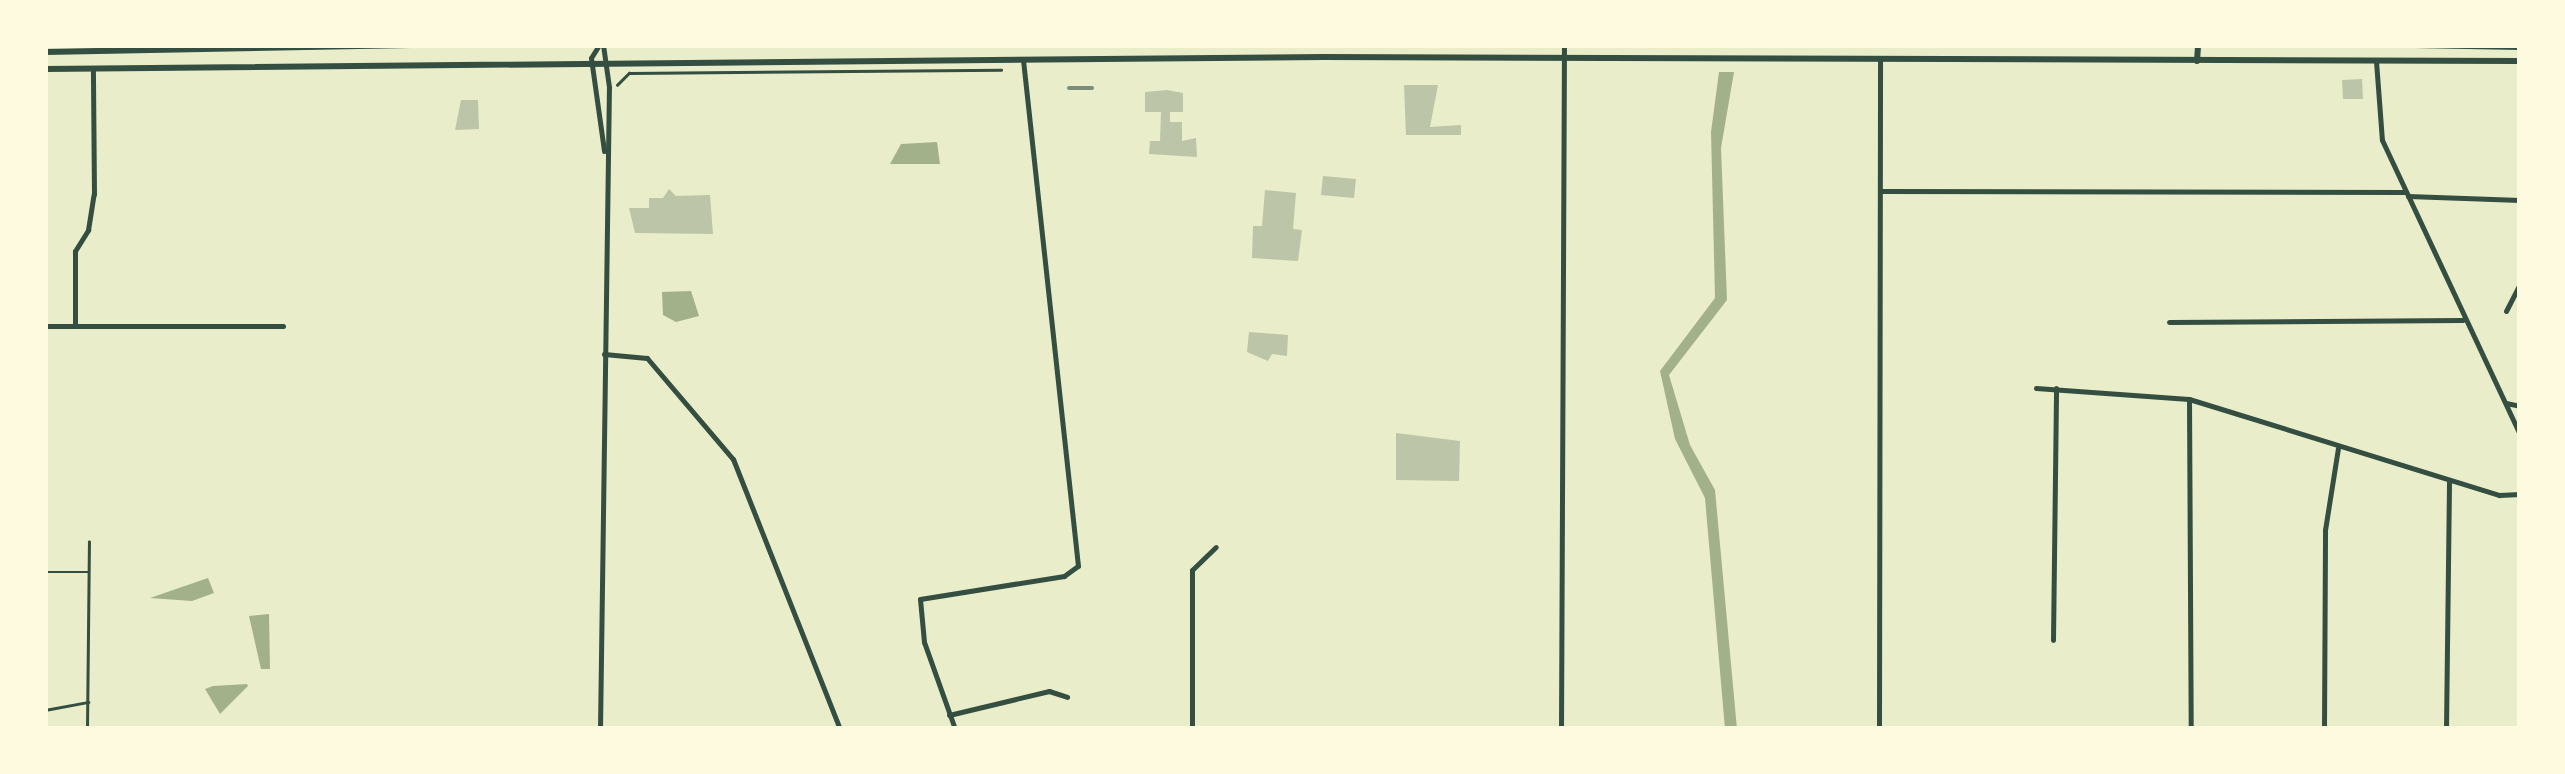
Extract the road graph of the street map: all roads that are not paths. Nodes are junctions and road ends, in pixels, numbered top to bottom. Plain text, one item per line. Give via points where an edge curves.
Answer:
1 (210, 45) edge
2 (236, 45) edge
3 (411, 45) edge
4 (601, 45) edge
5 (686, 45) edge
6 (1112, 45) edge
7 (1564, 45) edge
8 (2198, 45) edge
9 (2415, 45) edge
10 (364, 46) edge
11 (2520, 47) edge
12 (247, 51) junction
13 (45, 52) edge
14 (201, 52) junction
15 (1564, 56) junction
16 (1880, 59) junction
17 (1023, 60) junction
18 (2198, 61) junction
19 (2376, 61) junction
20 (2520, 61) edge
21 (592, 65) junction
22 (608, 65) junction
23 (45, 68) edge
24 (93, 68) junction
25 (606, 164) junction
26 (1881, 191) junction
27 (2406, 194) junction
28 (2520, 200) edge
29 (2520, 284) edge
30 (2506, 311) dead end
31 (2464, 320) junction
32 (2169, 322) dead end
33 (45, 326) edge
34 (75, 326) junction
35 (283, 326) dead end
36 (604, 354) junction
37 (2036, 388) dead end
38 (2056, 388) junction
39 (2189, 399) junction
40 (2506, 403) junction
41 (2520, 406) edge
42 (2520, 435) edge
43 (2338, 448) junction
44 (2449, 480) junction
45 (2520, 494) edge
46 (90, 542) dead end
47 (1216, 547) dead end
48 (45, 572) edge
49 (89, 572) junction
50 (2054, 640) dead end
51 (1067, 697) dead end
52 (88, 702) junction
53 (45, 710) edge
54 (949, 714) junction
55 (87, 729) edge
56 (600, 729) edge
57 (840, 729) edge
58 (955, 729) edge
59 (1192, 729) edge
60 (1561, 729) edge
61 (1879, 729) edge
62 (2191, 729) edge
63 (2324, 729) edge
64 (2446, 729) edge

1 - 14 street
2 - 12 street
3 - 10 main road
4 - 21 street
4 - 22 street
5 - 6 main road
7 - 15 street
8 - 18 main road
9 - 11 main road
10 - 12 main road
12 - 14 main road
13 - 14 main road
15 - 16 main road
15 - 17 main road
15 - 60 street
16 - 18 main road
16 - 26 street
17 - 22 main road
17 - 54 street via 1078,566 1073,573 920,599 924,642
18 - 19 main road
19 - 20 main road
19 - 27 street via 2378,128
21 - 22 main road
21 - 24 main road
21 - 25 street
22 - 25 street
23 - 24 main road
24 - 34 street via 94,194 88,230 76,251
25 - 36 street
26 - 27 street
26 - 61 street
27 - 28 street
27 - 31 street
29 - 30 street
31 - 32 street
31 - 40 street
33 - 34 street
34 - 35 street
36 - 56 street
36 - 57 street via 647,358 733,460
37 - 38 street
38 - 39 street
38 - 50 street
39 - 43 street
39 - 62 street
40 - 41 street
40 - 42 street
43 - 44 street
43 - 63 street via 2325,530
44 - 45 street via 2500,496
44 - 64 street
46 - 49 lane
47 - 59 street via 1192,570
48 - 49 lane
49 - 52 lane
51 - 54 street via 1049,691
52 - 53 lane
52 - 55 lane
54 - 58 street

